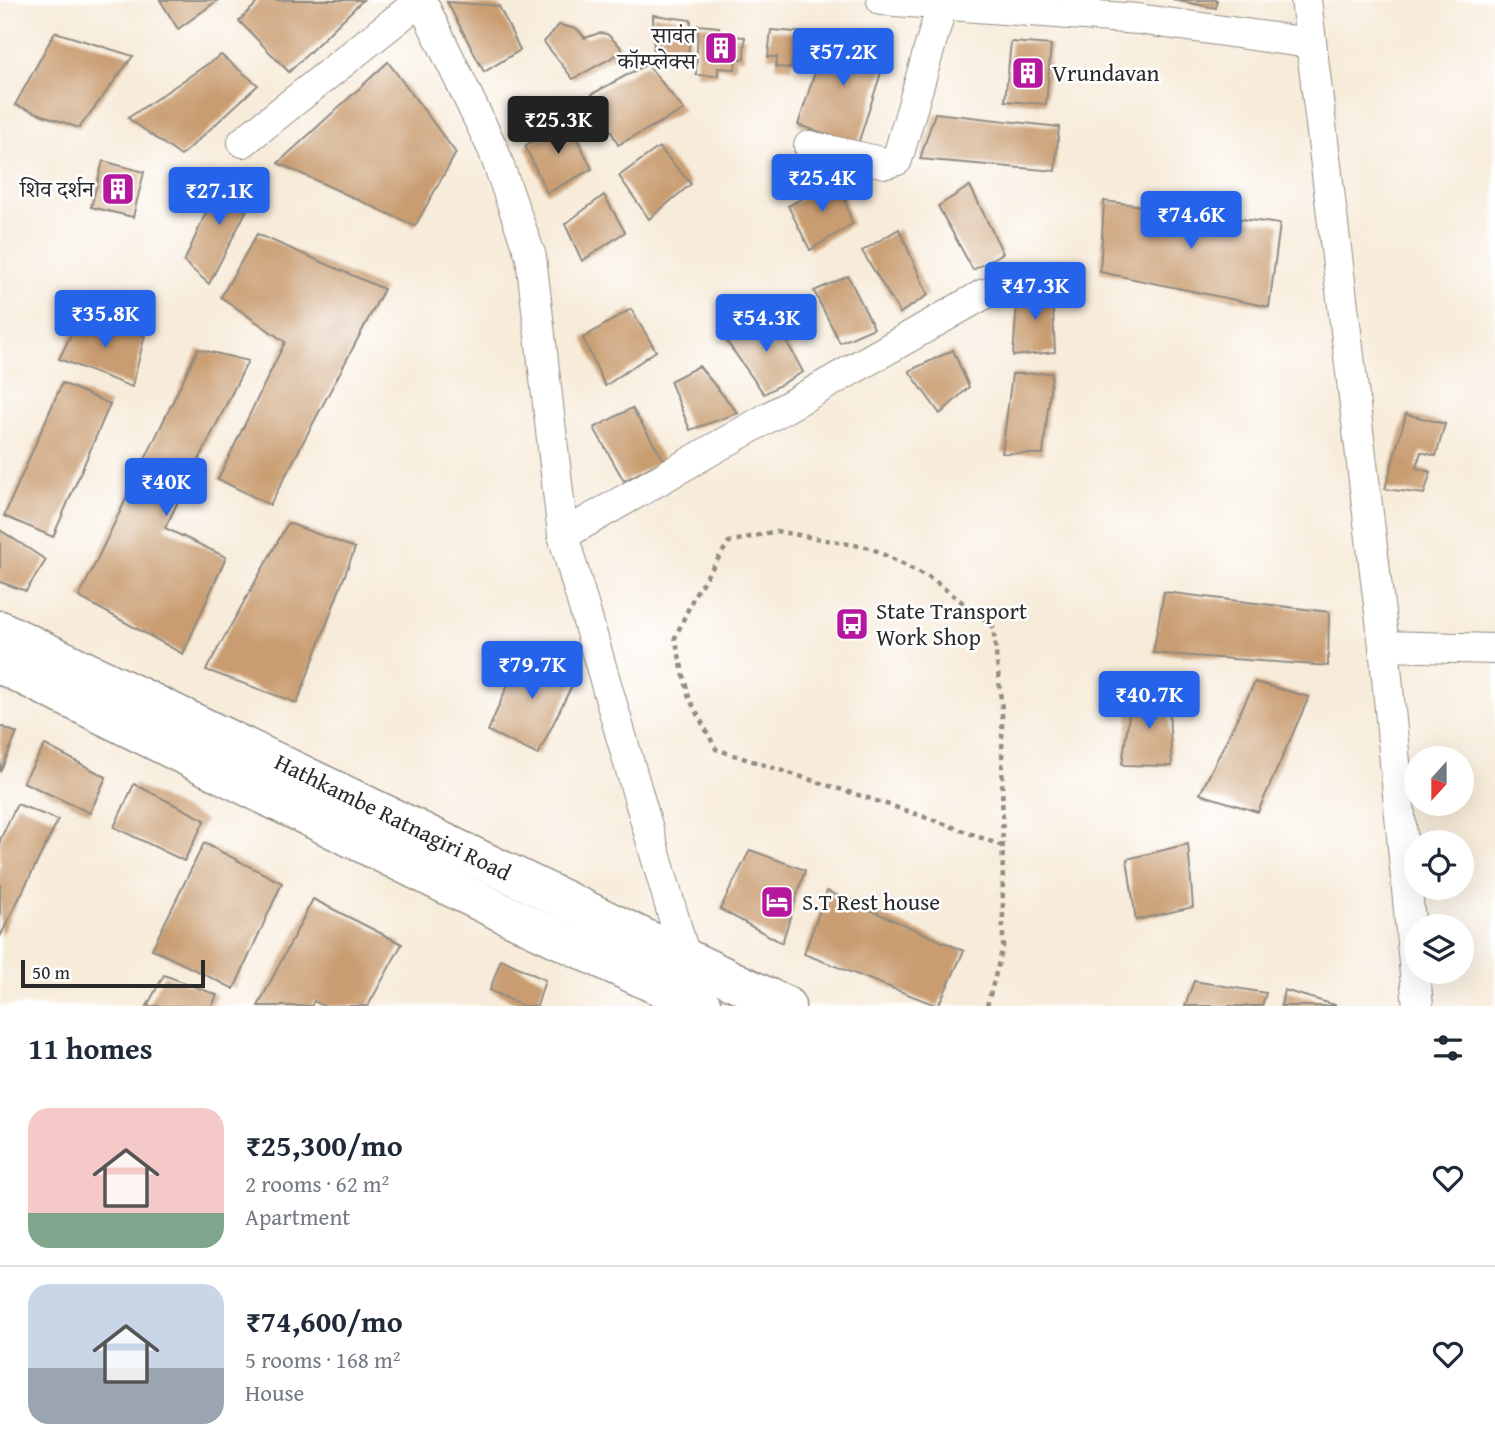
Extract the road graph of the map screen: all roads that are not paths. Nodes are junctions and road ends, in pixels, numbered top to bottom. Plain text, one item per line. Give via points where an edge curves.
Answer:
1 (421, 0) edge
2 (882, 0) edge
3 (1306, 0) edge
4 (942, 5) junction
5 (1310, 43) junction
6 (243, 142) dead end
7 (809, 146) dead end
8 (984, 294) dead end
9 (564, 535) junction
10 (0, 630) edge
11 (1384, 646) junction
12 (1495, 649) edge
13 (0, 664) edge
14 (686, 985) edge
15 (786, 1006) edge
16 (1418, 1006) edge

1 - 6 street
1 - 9 street via 493,149 531,257
2 - 4 street
3 - 5 street
4 - 5 street via 1138,19
4 - 7 street via 897,160 886,163
5 - 11 street
8 - 9 street
9 - 14 street
10 - 14 main road, Hathkambe Ratnagiri Road
11 - 12 street
11 - 16 street
13 - 14 main road via 499,911
14 - 15 main road, Hathkambe Ratnagiri Road

